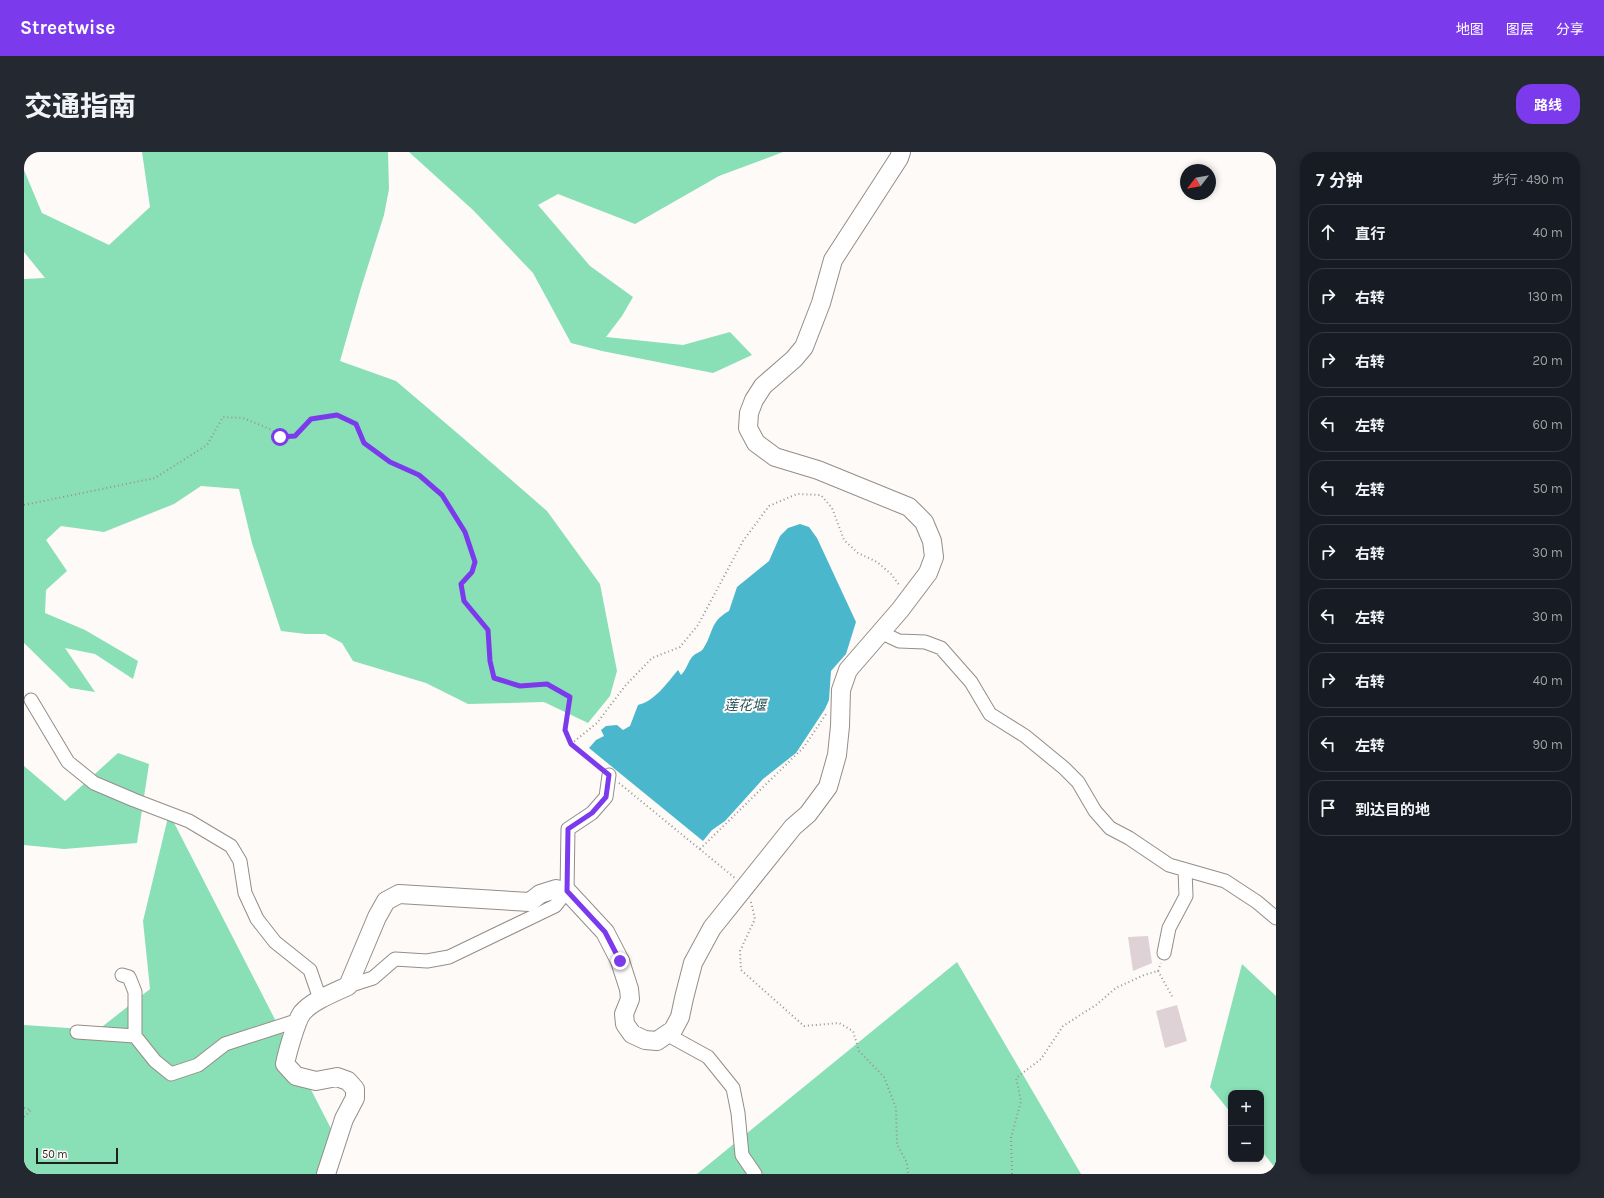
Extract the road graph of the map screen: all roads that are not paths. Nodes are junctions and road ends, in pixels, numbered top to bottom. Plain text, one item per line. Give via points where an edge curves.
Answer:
1 (900, 152) edge
2 (880, 632) junction
3 (32, 700) dead end
4 (609, 775) road end
5 (1185, 870) junction
6 (567, 891) junction
7 (1276, 918) edge
8 (1164, 953) road end
9 (122, 975) dead end
10 (348, 986) junction
11 (320, 999) junction
12 (299, 1020) junction
13 (77, 1032) dead end
14 (668, 1035) junction
15 (135, 1036) junction
16 (326, 1174) edge
17 (755, 1174) edge

1 - 2 street via 899,158 833,260 821,303 804,347 763,386 749,413 748,428 756,443 775,457 818,470 896,501 909,507 924,522 932,541 934,557 928,573
2 - 5 street via 899,641 925,642 941,648 971,682 990,714 1026,736 1064,768 1078,782 1095,812 1110,828 1169,865
2 - 14 street via 848,670 840,690 837,755 828,787 712,928 693,963 680,1018
3 - 11 street via 68,762 94,783 189,821 231,846 240,860 245,893 257,919 275,942 310,970
4 - 6 street via 606,797 592,813 568,829
5 - 7 street via 1224,881 1257,902
5 - 8 street via 1186,896 1170,928
6 - 10 street via 555,906 449,957 427,961 395,959 373,978
6 - 10 street via 556,889 540,894 530,902 399,894 386,901 377,917
6 - 14 street via 605,932 620,961 630,999 624,1014 625,1024 632,1034 645,1040 657,1040
9 - 15 street via 129,977 135,992
10 - 11 street
11 - 12 street via 302,1014
12 - 15 street via 225,1044 198,1065 171,1074 155,1062
12 - 16 street via 285,1064 296,1076 316,1081 337,1077 348,1081 355,1088 355,1098 344,1119
13 - 15 street
14 - 17 street via 708,1057 733,1088 742,1155

